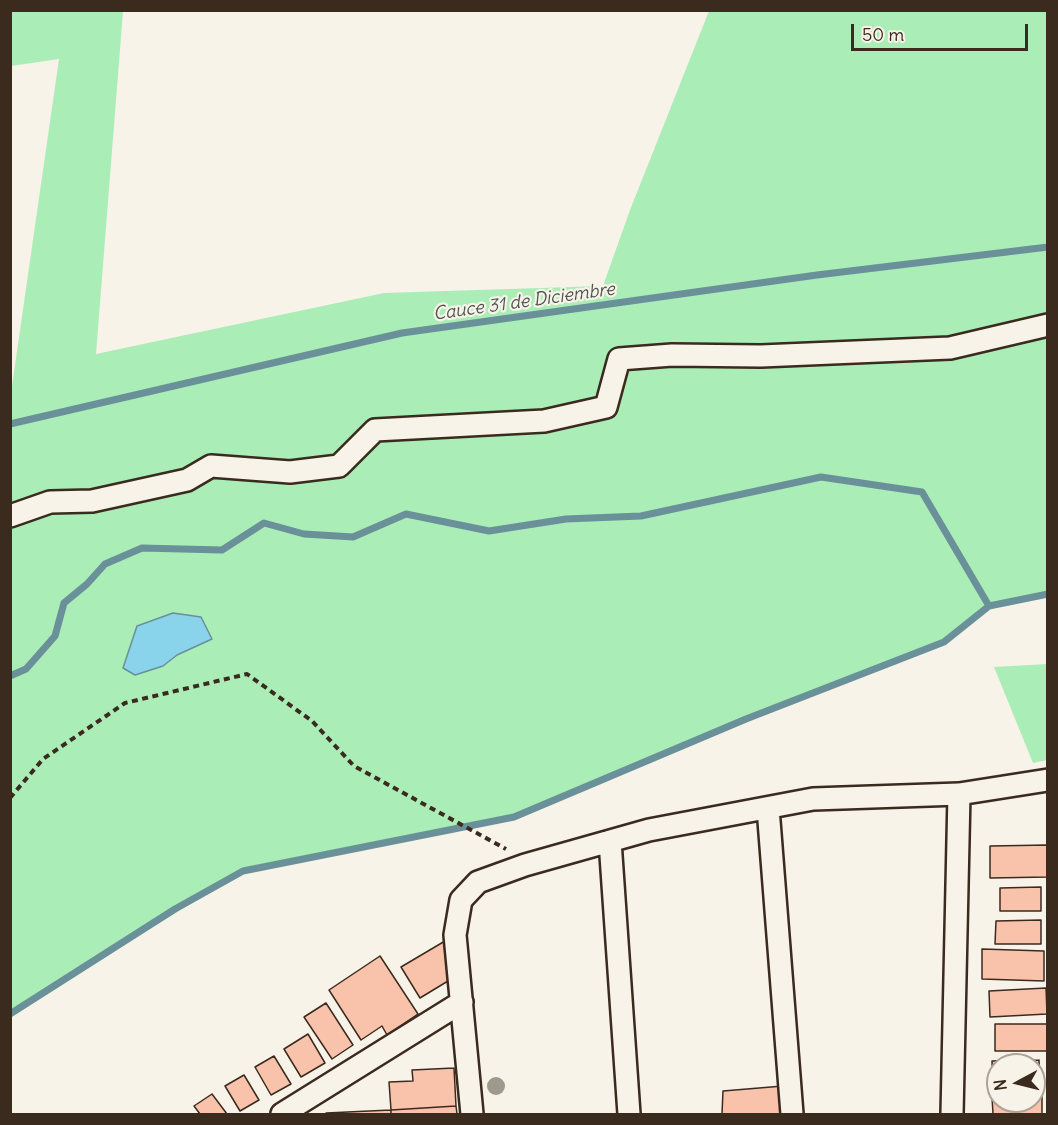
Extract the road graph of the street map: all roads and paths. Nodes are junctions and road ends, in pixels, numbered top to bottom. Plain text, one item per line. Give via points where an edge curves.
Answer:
1 (1047, 325) edge
2 (10, 516) edge
3 (1047, 780) edge
4 (959, 794) junction
5 (10, 798) edge
6 (768, 808) junction
7 (610, 842) junction
8 (525, 865) junction
9 (462, 1002) junction
10 (310, 1106) edge
11 (282, 1114) edge
12 (472, 1114) edge
13 (629, 1114) edge
14 (792, 1114) edge
15 (952, 1114) edge

1 - 2 street via 950,348 619,359 606,407 544,422 375,430 339,466 290,471 211,466 187,480 92,501 50,502
3 - 4 street
4 - 6 street via 813,799
4 - 15 street
5 - 8 path via 43,759 125,703 247,674 312,721 354,766 504,848
6 - 7 street via 649,830
6 - 14 street
7 - 8 street
7 - 13 street
8 - 9 street via 478,882 461,900 454,935
9 - 10 street
9 - 12 street
10 - 11 street

